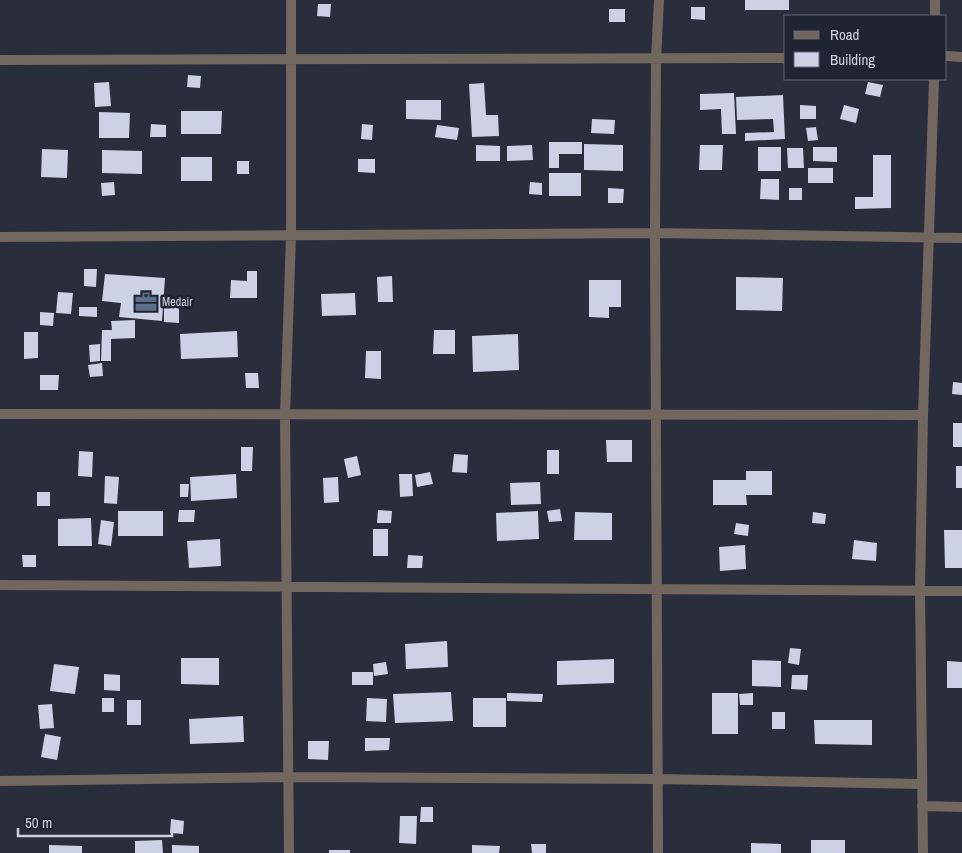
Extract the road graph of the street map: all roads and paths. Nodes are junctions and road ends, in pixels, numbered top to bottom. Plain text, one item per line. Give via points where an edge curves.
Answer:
1 (291, 0) edge
2 (659, 0) edge
3 (935, 0) edge
4 (935, 15) edge
5 (947, 56) edge
6 (962, 57) edge
7 (784, 58) edge
8 (290, 59) junction
9 (656, 59) junction
10 (0, 60) edge
11 (934, 80) edge
12 (655, 233) junction
13 (291, 234) junction
14 (0, 237) edge
15 (929, 237) junction
16 (962, 238) edge
17 (0, 414) edge
18 (285, 415) junction
19 (923, 415) junction
20 (656, 416) junction
21 (0, 585) edge
22 (287, 587) junction
23 (657, 588) junction
24 (920, 590) junction
25 (962, 591) edge
26 (288, 777) junction
27 (658, 779) junction
28 (0, 781) edge
29 (922, 784) junction
30 (922, 806) junction
31 (962, 806) edge
32 (289, 853) edge
33 (658, 853) edge
34 (923, 853) edge

1 - 8 street
2 - 9 street
3 - 4 street
5 - 6 street
7 - 9 street
8 - 9 street
8 - 10 street
8 - 13 street
9 - 12 street
11 - 15 street
12 - 13 street
12 - 15 street
12 - 20 street
13 - 14 street
13 - 18 street
15 - 16 street
15 - 19 street
17 - 18 street
18 - 20 street
18 - 22 street
19 - 20 street
19 - 24 street
20 - 23 street
21 - 22 street
22 - 23 street
22 - 26 street
23 - 24 street
23 - 27 street
24 - 25 street
24 - 29 street
26 - 27 street
26 - 28 street
26 - 32 street
27 - 29 street
27 - 33 street
29 - 30 street
30 - 31 street
30 - 34 street

